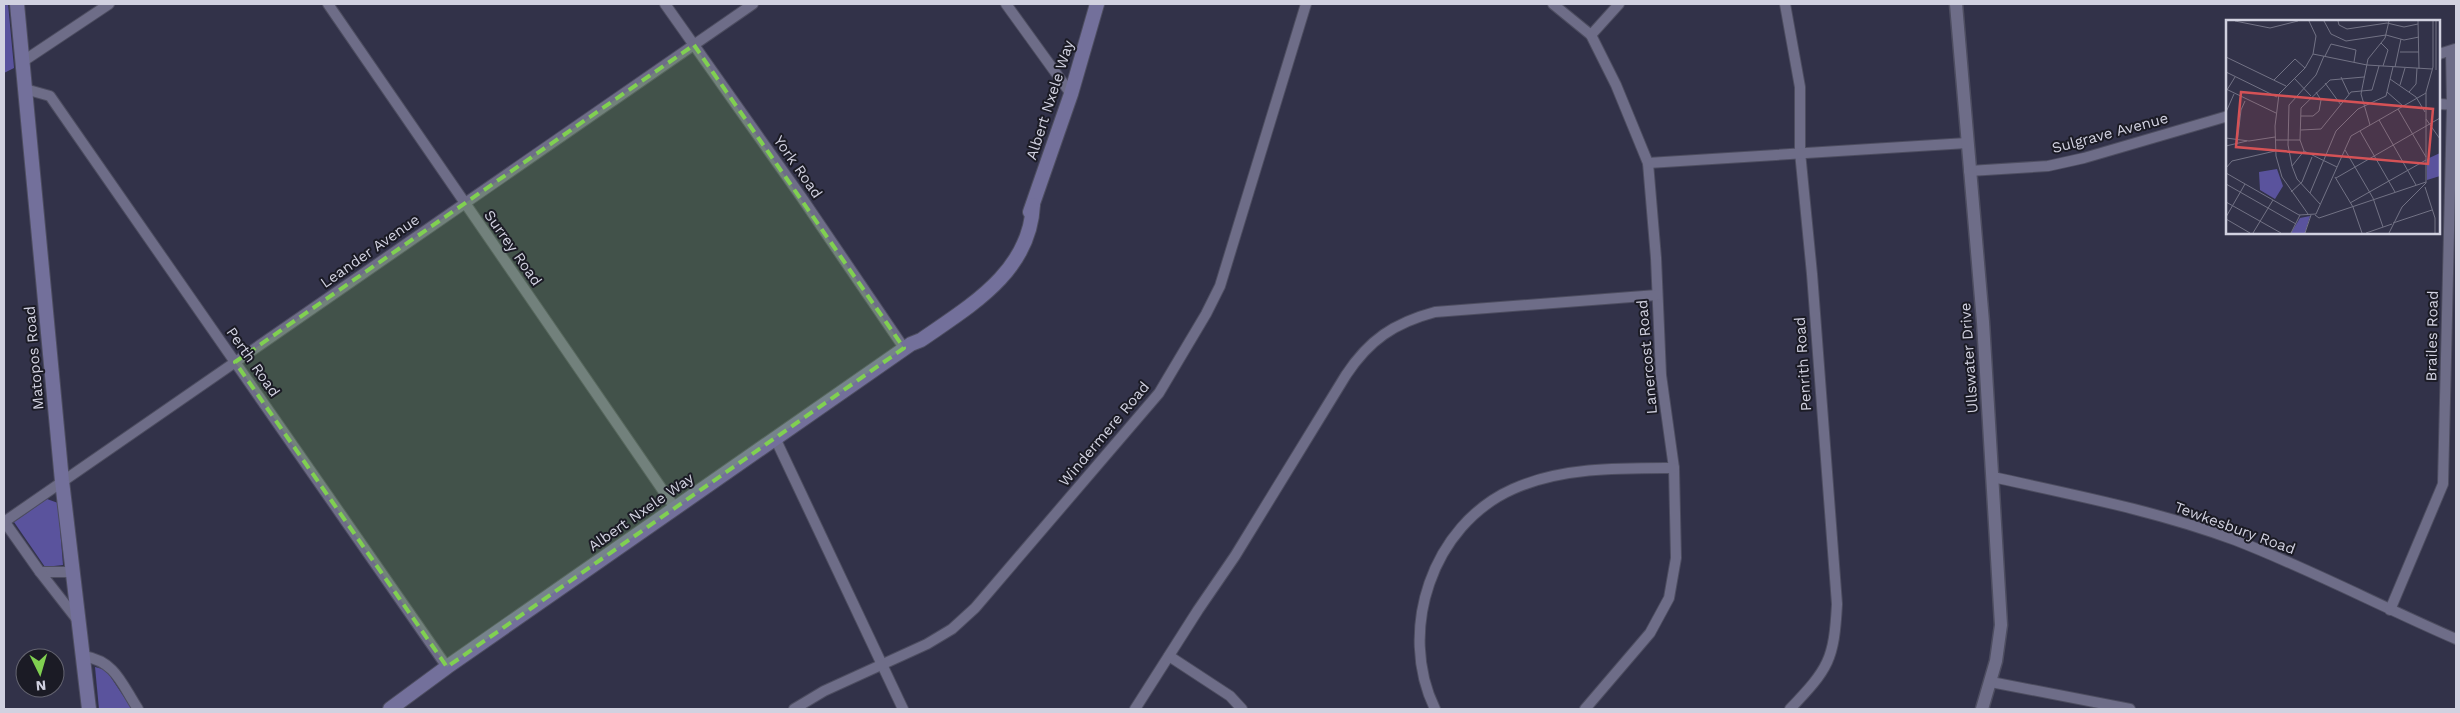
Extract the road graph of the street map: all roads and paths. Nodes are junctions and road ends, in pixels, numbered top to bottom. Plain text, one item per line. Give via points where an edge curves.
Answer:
1 (17, 4) edge
2 (109, 4) edge
3 (328, 4) edge
4 (665, 4) edge
5 (753, 4) edge
6 (1006, 4) edge
7 (1097, 4) edge
8 (1306, 4) edge
9 (1553, 4) edge
10 (1619, 4) edge
11 (1786, 4) edge
12 (1956, 4) edge
13 (1591, 35) junction
14 (694, 45) junction
15 (2454, 50) edge
16 (2440, 54) edge
17 (22, 62) junction
18 (25, 89) junction
19 (1071, 94) junction
20 (2440, 104) edge
21 (2454, 105) edge
22 (2226, 117) edge
23 (1967, 143) junction
24 (1800, 152) junction
25 (1648, 163) junction
26 (1969, 171) junction
27 (464, 204) junction
28 (1657, 295) junction
29 (907, 346) junction
30 (235, 362) junction
31 (775, 438) junction
32 (1674, 468) junction
33 (1993, 477) junction
34 (62, 481) junction
35 (675, 508) junction
36 (4, 522) edge
37 (40, 572) junction
38 (73, 572) junction
39 (2390, 610) junction
40 (79, 623) junction
41 (2456, 639) edge
42 (84, 656) junction
43 (1169, 656) junction
44 (881, 664) junction
45 (447, 667) junction
46 (1991, 682) junction
47 (89, 709) edge
48 (138, 709) edge
49 (390, 709) edge
50 (794, 709) edge
51 (903, 709) edge
52 (1136, 709) edge
53 (1242, 709) edge
54 (1435, 709) edge
55 (1585, 709) edge
56 (1790, 709) edge
57 (1982, 709) edge
58 (2130, 709) edge

1 - 17 main road, Matopos Road
2 - 17 street
3 - 27 street, Surrey Road
4 - 14 street, York Road
5 - 14 street, Leander Avenue
6 - 19 street
7 - 19 main road, Albert Nxele Way
8 - 44 street, Windermere Road via 1220,286 1158,394 975,608 952,629
9 - 13 street, Lanercost Road
10 - 13 street
11 - 24 street, Penrith Road via 1800,87
12 - 23 street, Ullswater Drive
13 - 25 street, Lanercost Road
14 - 27 street, Leander Avenue
14 - 29 street, York Road
15 - 16 street
15 - 21 street, Brailes Road
17 - 18 main road, Matopos Road
18 - 30 street, Perth Road via 50,96
18 - 34 main road, Matopos Road
19 - 29 main road, Albert Nxele Way via 1033,205 1032,220 1015,262 921,340
20 - 21 street
21 - 39 street, Brailes Road via 2443,484
22 - 26 street, Sulgrave Avenue via 2057,164
23 - 24 street
23 - 26 street, Ullswater Drive
24 - 25 street
24 - 56 street, Penrith Road via 1837,604 1835,635 1828,663
25 - 28 street, Lanercost Road
26 - 33 street, Ullswater Drive
27 - 30 street, Leander Avenue
27 - 35 street, Surrey Road
28 - 32 street, Lanercost Road via 1661,375
28 - 43 street via 1435,312 1405,321 1379,337 1359,355
29 - 31 main road, Albert Nxele Way
30 - 34 street, Leander Avenue
30 - 45 street, Perth Road
31 - 35 main road, Albert Nxele Way
31 - 44 street
32 - 54 street via 1622,468 1540,479 1512,489 1470,520 1442,554 1424,598 1420,629 1422,668
32 - 55 street, Lanercost Road via 1676,558 1669,598 1650,633
33 - 39 street, Tewkesbury Road via 2187,524 2287,561
33 - 46 street, Ullswater Drive via 2001,625
34 - 36 street, Leander Avenue
34 - 38 main road, Matopos Road
35 - 45 main road, Albert Nxele Way
36 - 37 street
37 - 38 street
37 - 40 street
38 - 40 main road, Matopos Road
39 - 41 street, Tewkesbury Road
40 - 42 main road, Matopos Road
42 - 47 main road, Matopos Road
42 - 48 street via 110,666
43 - 52 street
43 - 53 street via 1230,696
44 - 50 street, Windermere Road
44 - 51 street
45 - 49 main road, Albert Nxele Way
46 - 57 street, Ullswater Drive
46 - 58 street

